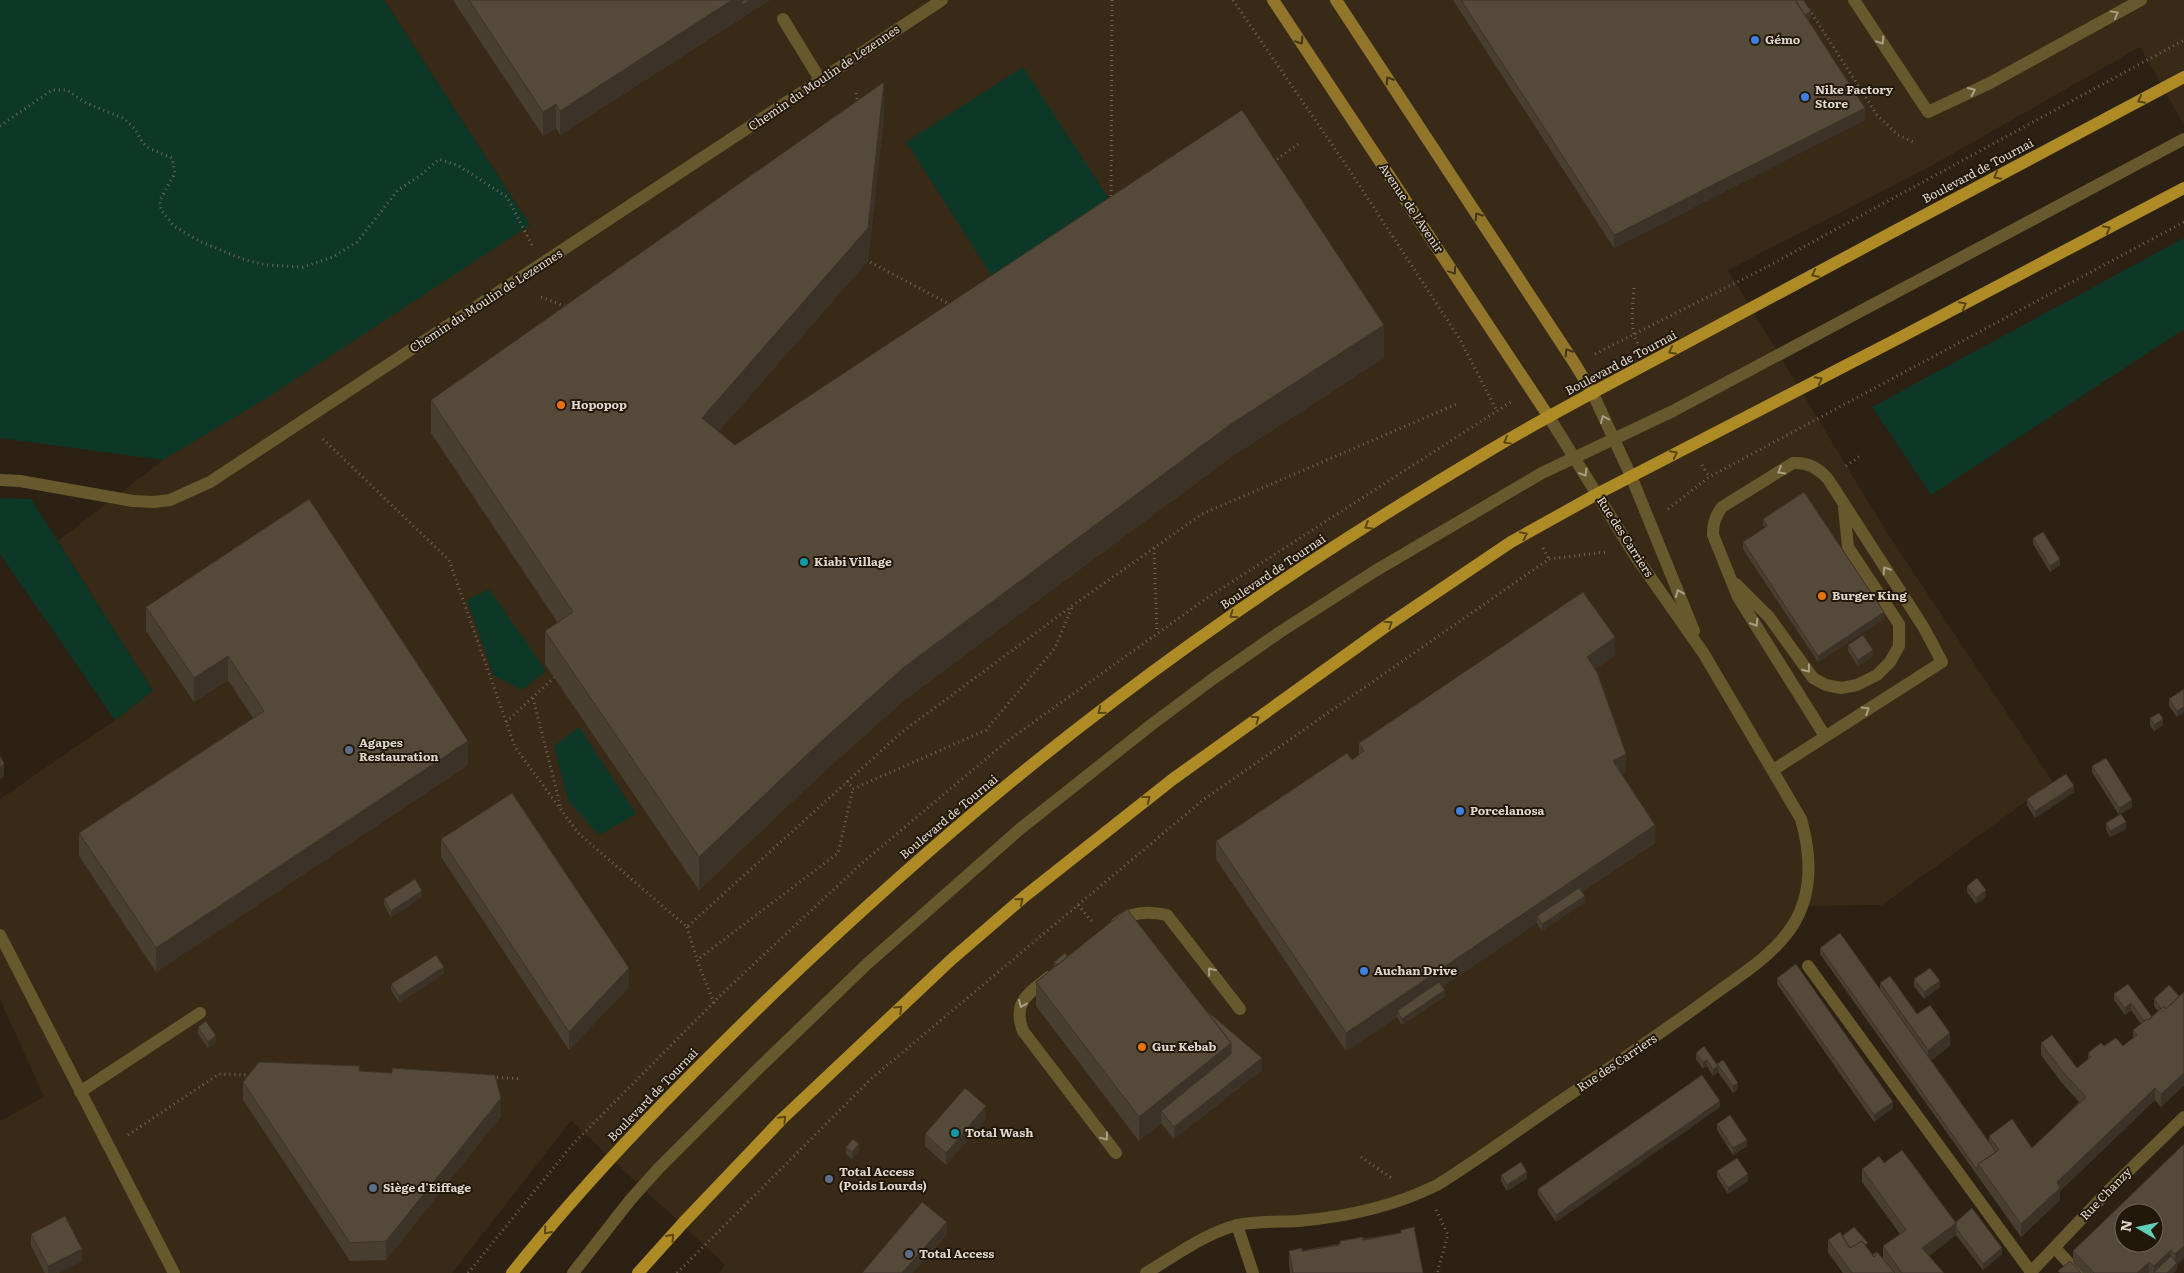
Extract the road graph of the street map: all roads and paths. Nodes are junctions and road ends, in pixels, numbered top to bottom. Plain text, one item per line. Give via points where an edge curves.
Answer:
1 (942, 0) edge
2 (1112, 0) edge
3 (1233, 0) edge
4 (1273, 0) edge
5 (1336, 0) edge
6 (1854, 0) edge
7 (2141, 0) edge
8 (1806, 4) edge
9 (783, 19) dead end
10 (2184, 40) edge
11 (2184, 77) edge
12 (822, 81) junction
13 (856, 92) dead end
14 (859, 111) edge
15 (0, 126) edge
16 (2184, 138) edge
17 (1301, 142) dead end
18 (1916, 143) dead end
19 (1268, 165) edge
20 (2184, 188) edge
21 (1110, 209) edge
22 (2184, 222) edge
23 (861, 258) edge
24 (543, 264) junction
25 (1634, 288) dead end
26 (541, 298) dead end
27 (958, 309) edge
28 (574, 310) edge
29 (1634, 336) junction
30 (1601, 351) dead end
31 (1593, 394) junction
32 (1459, 403) dead end
33 (1549, 417) junction
34 (1474, 427) dead end
35 (323, 438) dead end
36 (1614, 439) junction
37 (1574, 456) junction
38 (1860, 456) dead end
39 (1844, 468) dead end
40 (1631, 476) junction
41 (0, 480) edge
42 (1597, 494) junction
43 (1843, 504) junction
44 (1666, 510) dead end
45 (1154, 548) junction
46 (1613, 551) dead end
47 (1731, 578) junction
48 (1072, 606) junction
49 (1157, 633) dead end
50 (1704, 654) junction
51 (562, 672) edge
52 (533, 697) junction
53 (506, 722) junction
54 (1825, 736) junction
55 (1772, 770) junction
56 (848, 781) junction
57 (853, 789) junction
58 (562, 811) junction
59 (687, 927) junction
60 (1110, 928) edge
61 (0, 935) edge
62 (697, 960) junction
63 (1808, 966) dead end
64 (1057, 971) edge
65 (714, 1003) dead end
66 (1240, 1010) dead end
67 (200, 1013) dead end
68 (253, 1075) edge
69 (488, 1076) edge
70 (520, 1079) dead end
71 (80, 1092) junction
72 (2184, 1117) edge
73 (109, 1147) junction
74 (1116, 1153) dead end
75 (1444, 1206) dead end
76 (1436, 1210) dead end
77 (1237, 1225) junction
78 (2055, 1248) junction
79 (2030, 1272) edge
80 (174, 1273) edge
81 (512, 1273) edge
82 (573, 1273) edge
83 (638, 1273) edge
84 (677, 1273) edge
85 (1146, 1273) edge
86 (1253, 1273) edge
87 (2078, 1273) edge

1 - 12 street, Chemin du Moulin de Lezennes
2 - 21 path
3 - 34 path via 1459,338 1497,411
4 -> 33 main road, Avenue de l'Avenir
31 -> 5 main road
6 -> 7 street via 1928,112 1990,83
8 - 18 path via 1877,115 1898,135
9 - 12 street
10 - 29 path, Boulevard de Tournai
11 -> 31 main road, Boulevard de Tournai
12 - 24 street, Chemin du Moulin de Lezennes
13 - 14 path
15 - 24 path via 52,90 67,90 86,103 123,118 135,129 142,143 172,158 175,173 160,200 161,210 174,226 201,242 245,260 303,267 332,257 357,242 398,190 439,159 459,166 507,197
16 - 36 street via 1699,397
17 - 19 path
40 -> 20 main road
22 - 44 path via 1708,477
23 - 27 path
24 - 41 street, Chemin du Moulin de Lezennes via 219,477 188,494 170,500 133,501
25 - 29 path
26 - 28 path
29 - 30 path, Boulevard de Tournai
31 - 33 main road, Boulevard de Tournai
36 -> 31 street, Rue des Carriers
32 - 45 path via 1202,514
33 - 37 street, Rue des Carriers
33 -> 81 main road, Boulevard de Tournai via 1337,545 1181,651 1112,702 937,844 852,919 708,1057 592,1180
35 - 53 path via 449,560
36 - 37 street
36 - 40 street, Rue des Carriers
37 -> 42 street, Rue des Carriers
37 - 82 street via 1452,525 1280,632 1151,725 1020,829 867,964 758,1069 631,1199
38 - 39 path
40 - 42 main road
50 -> 40 street, Rue des Carriers
42 - 50 street, Rue des Carriers via 1634,554
83 -> 42 main road via 782,1119 952,959 1025,896 1173,779 1376,633 1511,542
43 -> 47 street via 1825,476 1804,462 1793,464 1722,507 1715,517 1713,535
47 -> 43 street via 1769,617 1813,678 1842,688 1857,685 1877,674 1890,662 1899,646 1898,624 1848,547
54 -> 43 street via 1942,662 1924,628
45 - 48 path
45 - 49 path
46 - 84 path via 1548,559 1203,800 872,1078
47 -> 54 street via 1738,596
48 - 56 path via 902,732
48 - 57 path via 1055,648 986,730
50 - 55 street, Rue des Carriers
51 - 52 path
52 - 53 path
52 - 58 path
53 - 58 path via 515,747
54 - 55 street
55 - 77 street, Rue des Carriers via 1801,819 1809,860 1802,906 1794,924 1770,952 1672,1024 1437,1185 1399,1201 1354,1213
56 - 57 path
56 - 59 path
57 - 62 path via 838,853
58 - 59 path via 578,833
59 - 62 path
66 -> 60 street via 1167,916 1150,911 1125,917
61 - 71 street
62 - 65 path
63 - 79 street
64 -> 74 street via 1026,996 1019,1007 1019,1020 1023,1031
67 - 71 street
68 - 73 path via 219,1074
69 - 70 path
71 - 73 street
72 - 78 street, Rue Chanzy
73 - 80 street
75 - 76 path
77 - 85 street, Rue des Carriers via 1197,1242
77 - 86 street
78 - 79 street, Rue Chanzy
78 - 87 street

